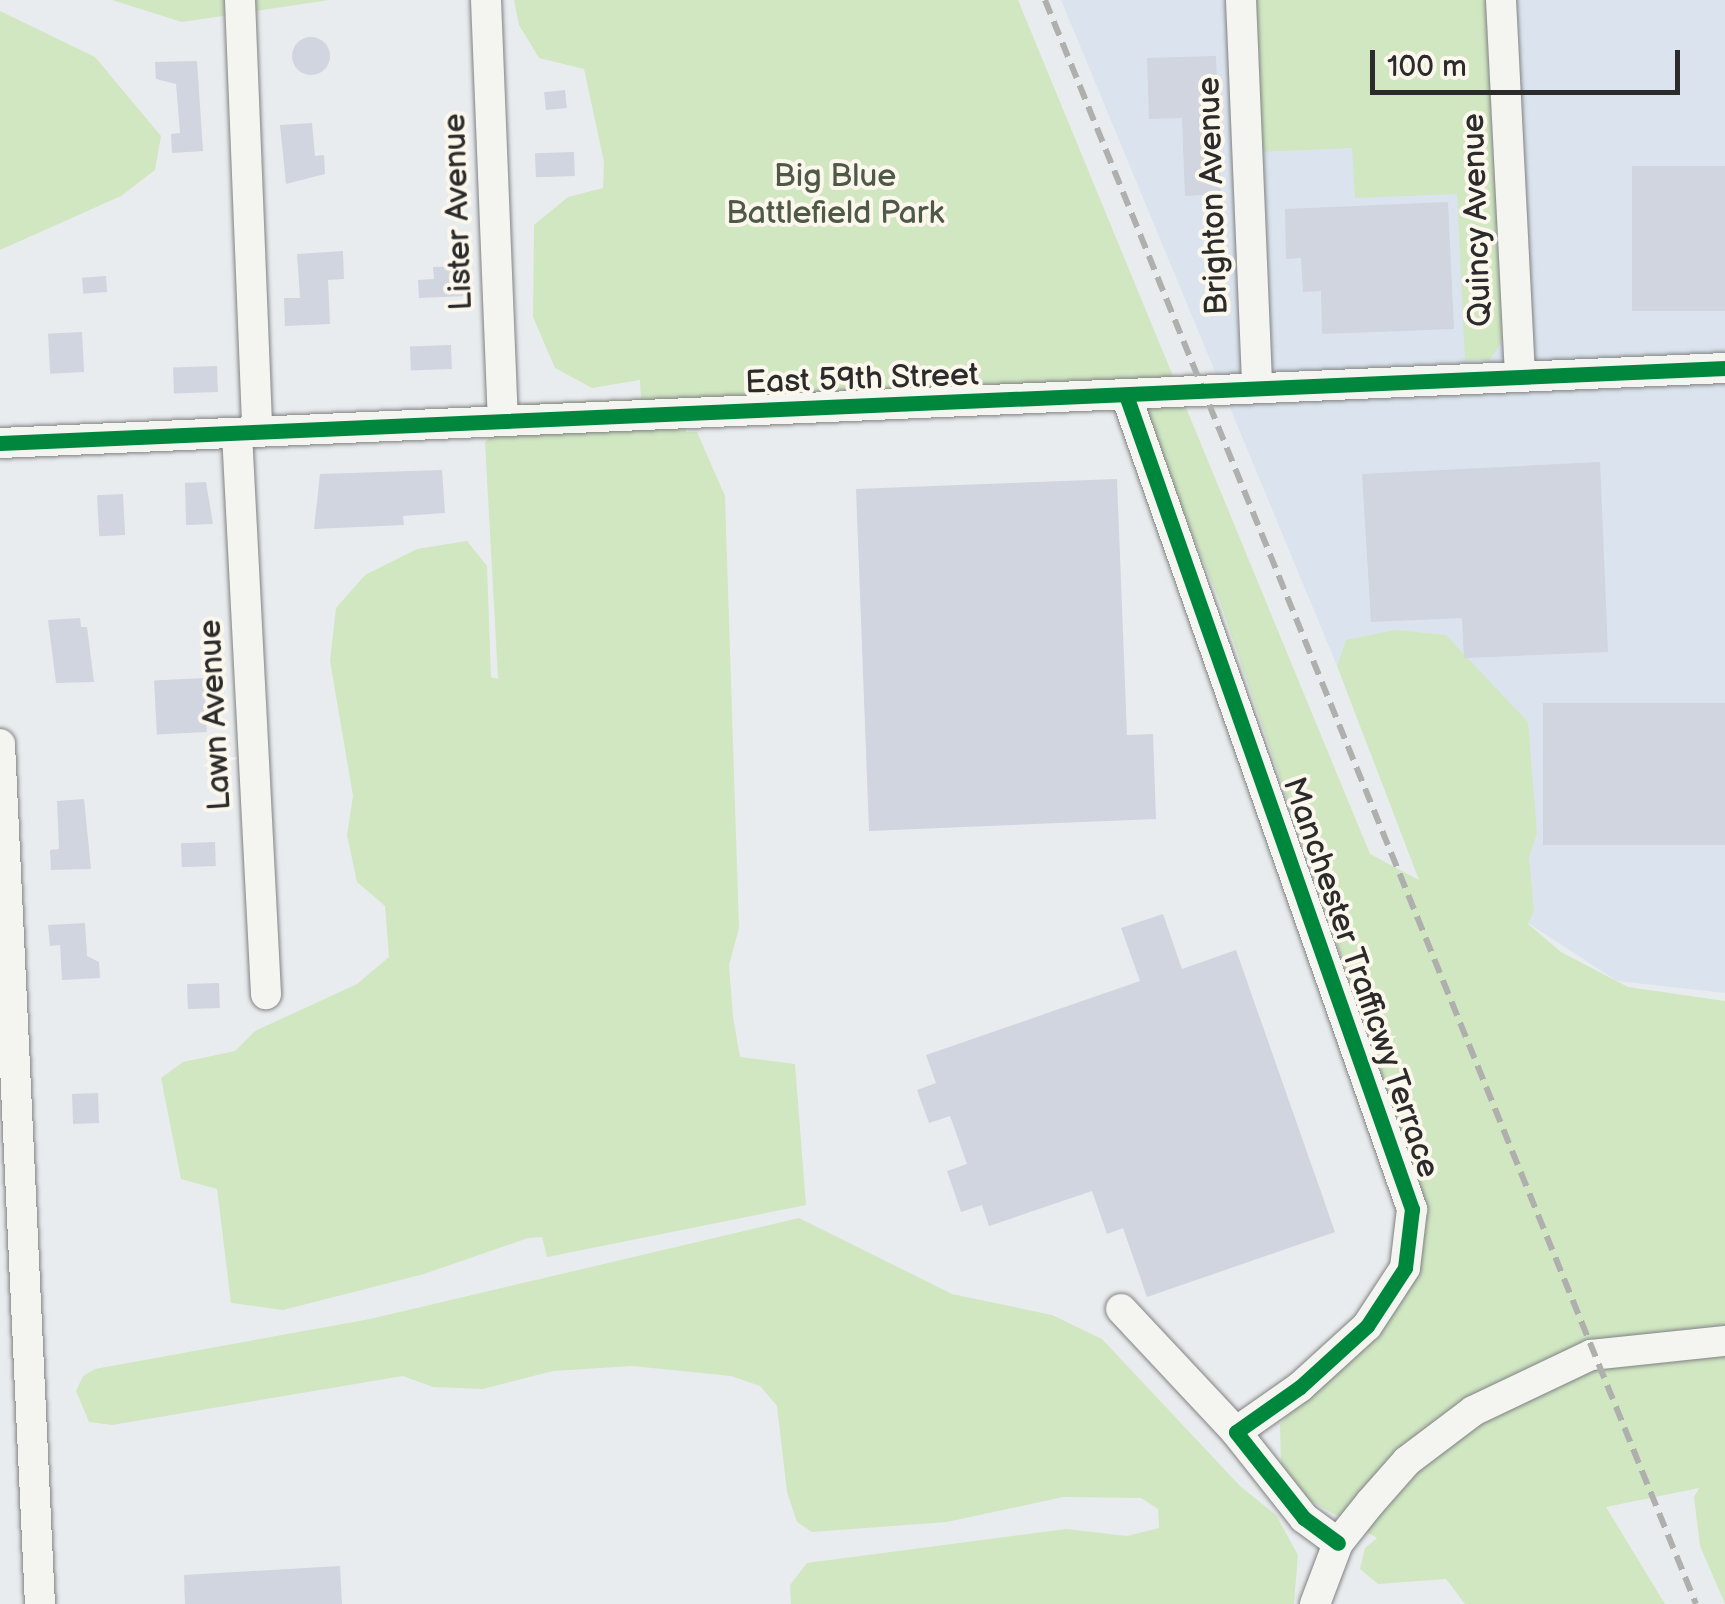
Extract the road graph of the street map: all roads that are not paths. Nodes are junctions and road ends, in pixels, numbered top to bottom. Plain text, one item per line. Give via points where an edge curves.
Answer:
1 (240, 0) edge
2 (486, 0) edge
3 (1241, 0) edge
4 (1501, 0) edge
5 (1725, 368) edge
6 (1520, 377) junction
7 (1257, 388) junction
8 (1127, 398) junction
9 (503, 421) junction
10 (247, 432) junction
11 (0, 443) edge
12 (0, 744) edge
13 (266, 994) dead end
14 (9, 1088) edge
15 (1121, 1309) dead end
16 (14, 1324) edge
17 (1725, 1342) edge
18 (1236, 1432) junction
19 (1338, 1543) junction
20 (40, 1604) edge
21 (1315, 1604) edge

1 - 10 street, Lawn Avenue
2 - 9 street, Lister Avenue
3 - 7 street, Brighton Avenue
4 - 6 street, Quincy Avenue
5 - 6 street, East 59th Street
6 - 7 street, East 59th Street
7 - 8 street, East 59th Street
8 - 9 street, East 59th Street
8 - 18 street, Manchester Trafficwy Terrace via 1412,1210 1405,1268 1367,1326 1300,1388
9 - 10 street, East 59th Street
10 - 11 street, East 59th Street
10 - 13 street, Lawn Avenue
12 - 14 street
14 - 16 street
15 - 18 street
16 - 20 street
17 - 19 street via 1591,1355 1503,1393 1407,1462
18 - 19 street via 1304,1518
19 - 21 street

